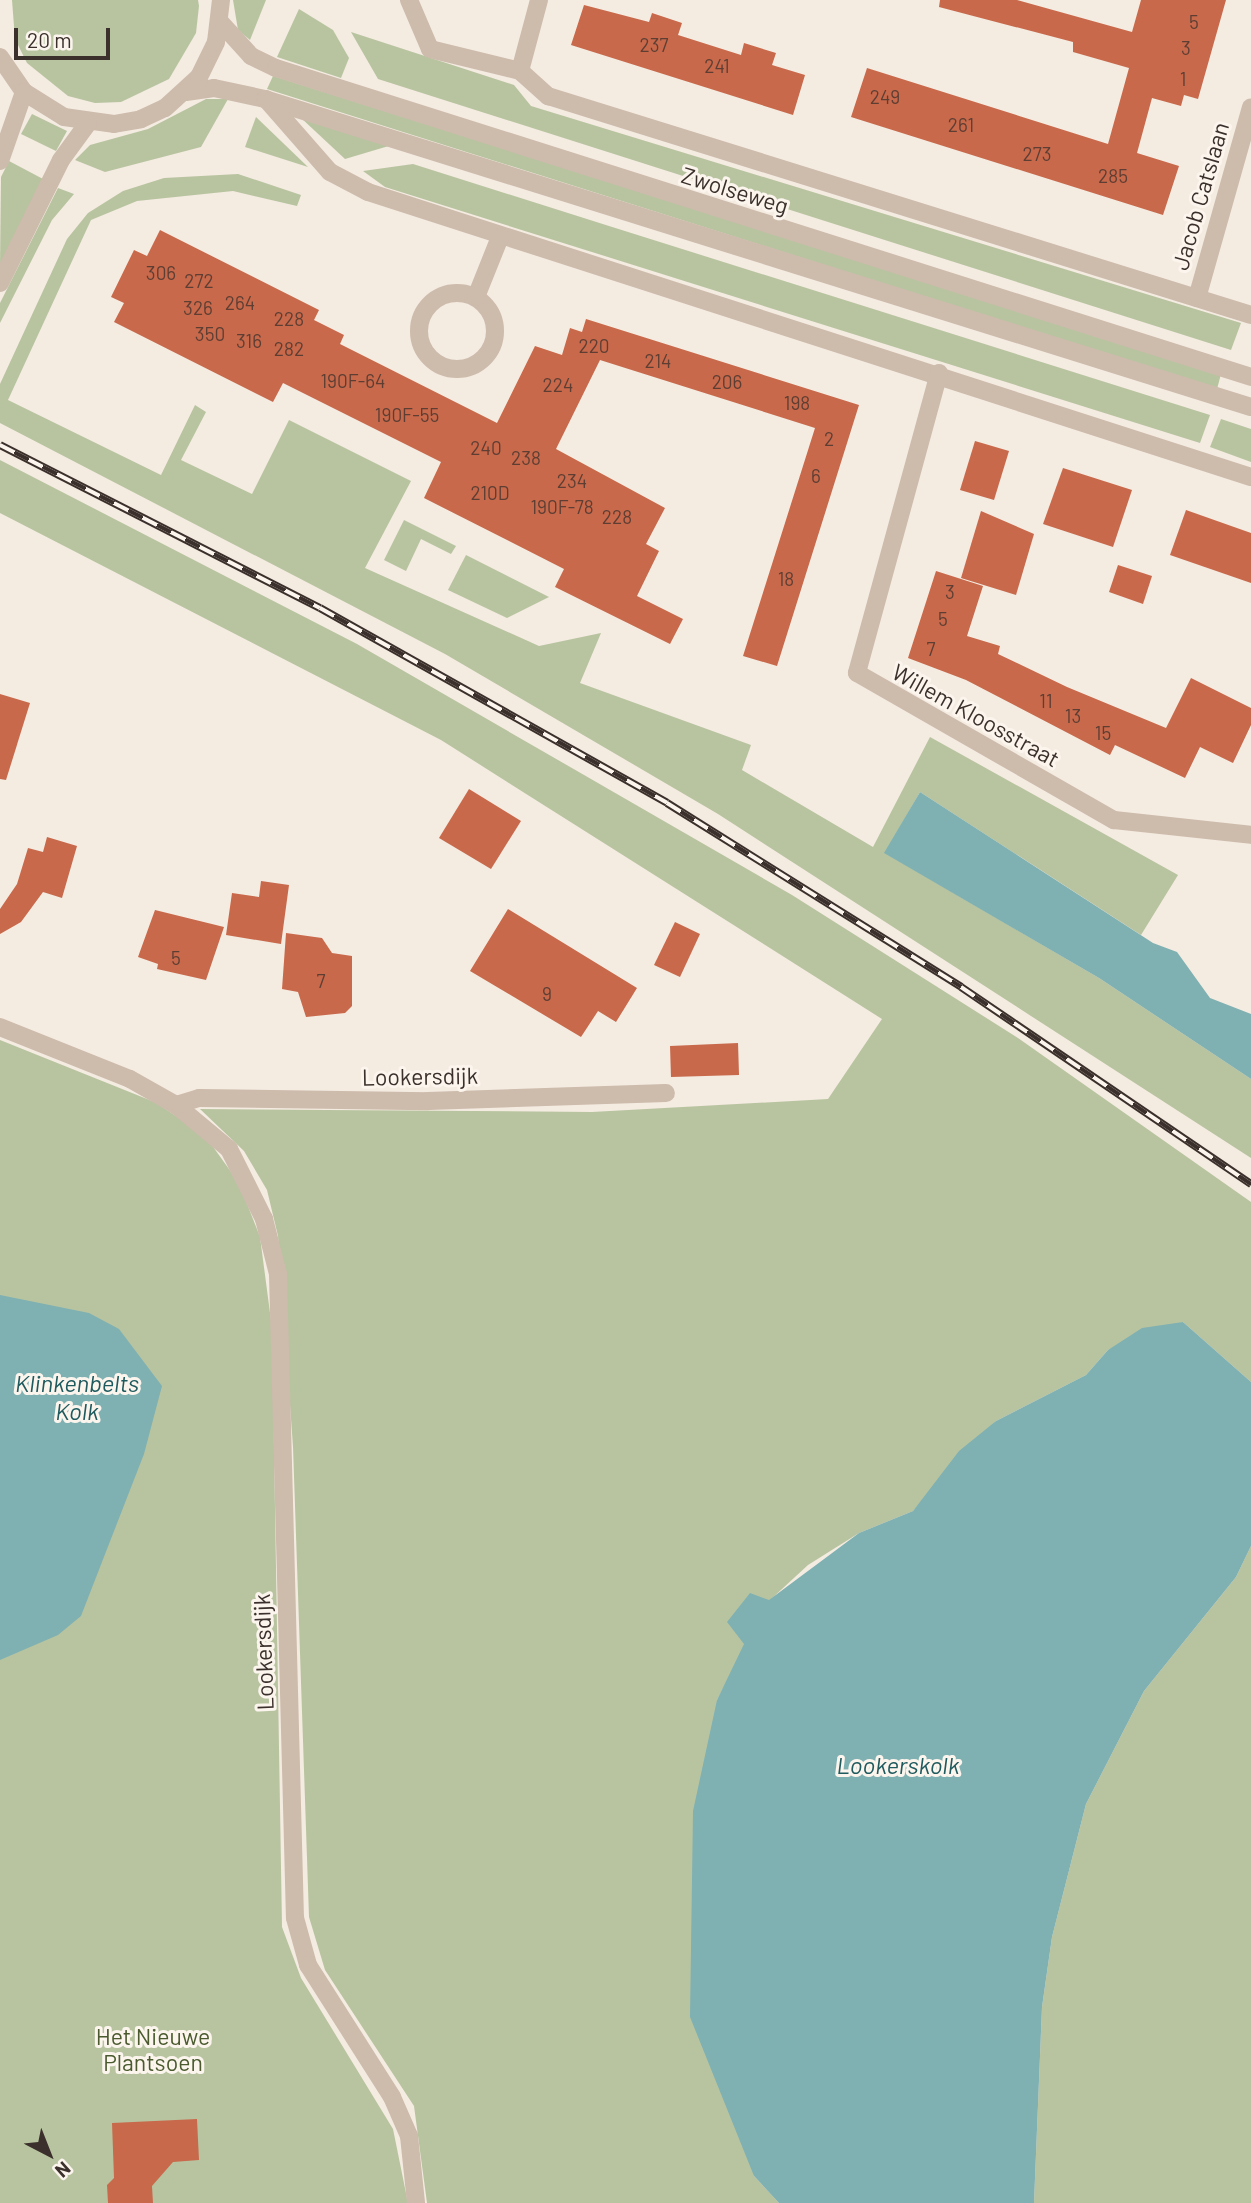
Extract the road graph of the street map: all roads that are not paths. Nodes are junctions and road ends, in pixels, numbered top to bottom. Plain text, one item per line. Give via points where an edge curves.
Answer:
1 (221, 0) edge
2 (409, 0) edge
3 (539, 0) edge
4 (220, 23) junction
5 (0, 57) edge
6 (520, 71) junction
7 (24, 92) junction
8 (186, 92) junction
9 (265, 99) junction
10 (1251, 107) edge
11 (88, 123) junction
12 (0, 161) edge
13 (500, 237) junction
14 (0, 284) edge
15 (476, 297) junction
16 (1197, 298) junction
17 (1251, 315) edge
18 (939, 373) junction
19 (1251, 377) edge
20 (1251, 408) edge
21 (1251, 477) edge
22 (1251, 835) edge
23 (0, 1027) edge
24 (666, 1093) dead end
25 (176, 1105) junction
26 (416, 2203) edge

1 - 4 street
2 - 6 street via 430,49
3 - 6 street
4 - 8 street via 209,60
4 - 19 street, Zwolseweg via 264,62 415,116
5 - 7 street
6 - 16 street, Zwolseweg via 548,96
7 - 11 street via 64,117
7 - 12 street
8 - 9 street via 214,88
8 - 11 street via 141,119
9 - 13 street via 330,172 368,192
9 - 20 street
10 - 16 street, Jacob Catslaan
11 - 14 street via 58,167
13 - 15 street
13 - 18 street
15 - 15 street via 496,325 490,354 461,371 441,368 422,351 418,327 428,304 456,292
16 - 17 street, Zwolseweg
18 - 21 street
18 - 22 street, Willem Kloosstraat via 857,673 1114,820
23 - 25 street, Lookersdijk via 130,1079
24 - 25 street, Lookersdijk via 402,1101 199,1098
25 - 26 street, Lookersdijk via 222,1142 244,1171 278,1274 295,1918 308,1965 392,2097 409,2136

